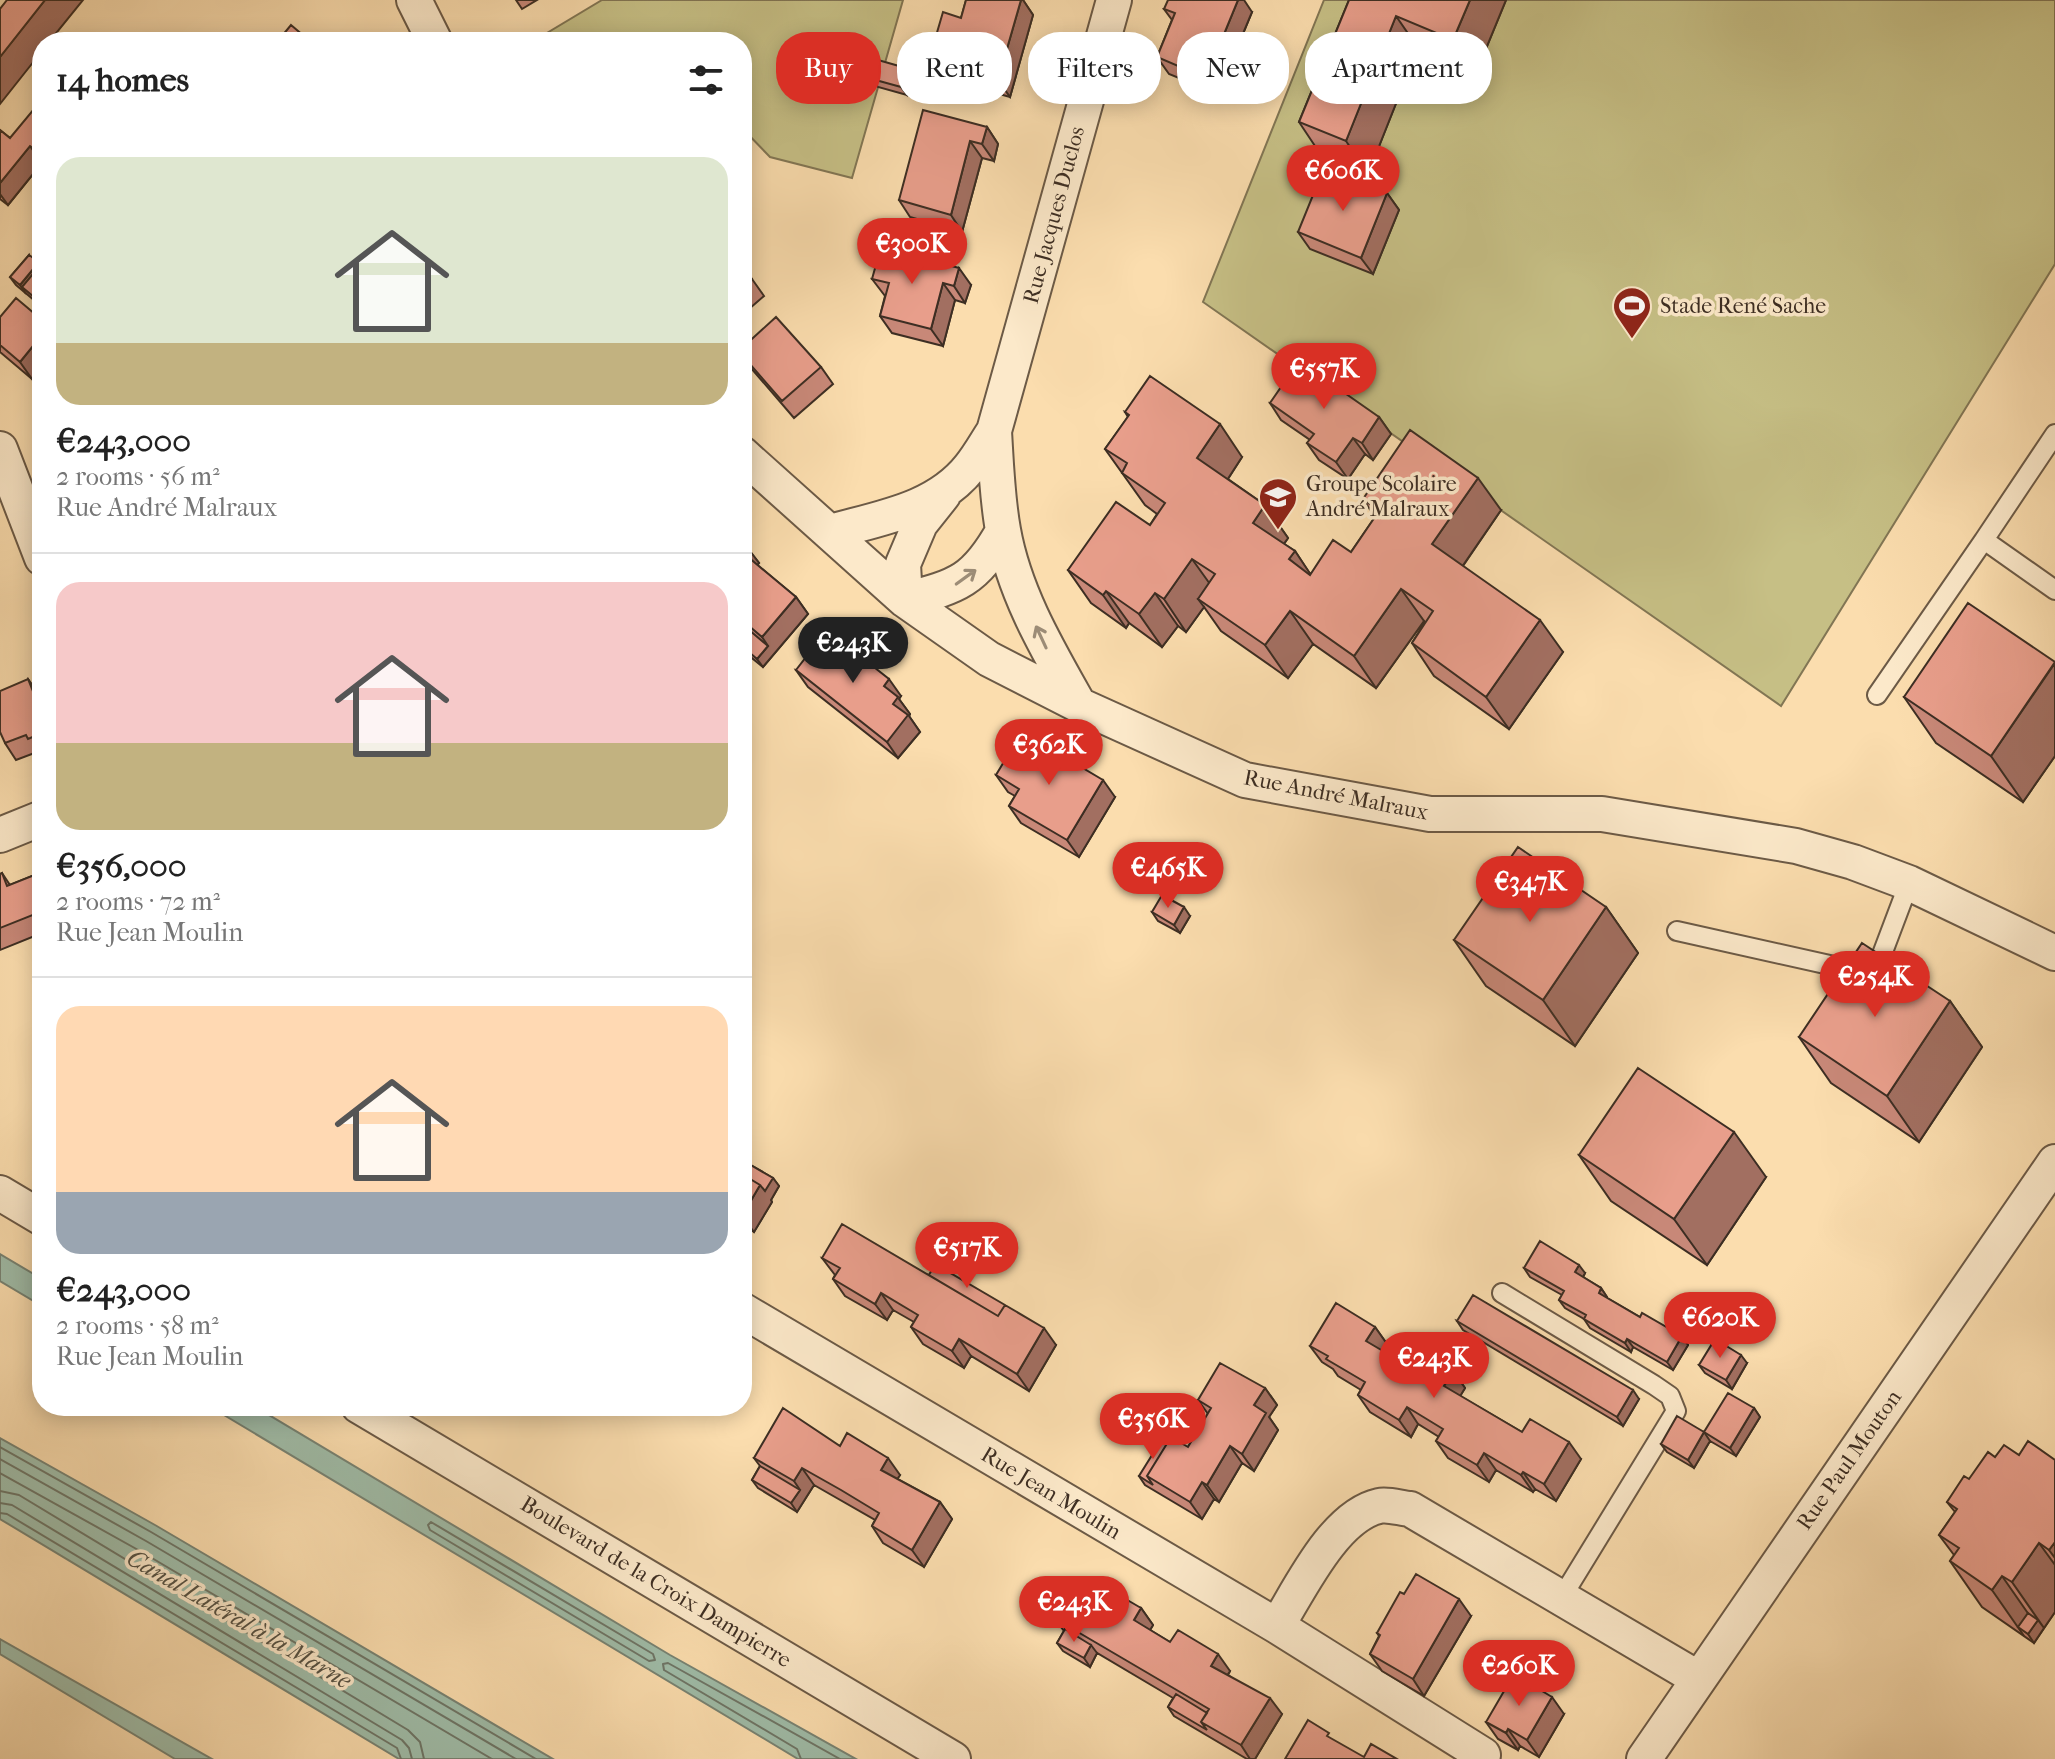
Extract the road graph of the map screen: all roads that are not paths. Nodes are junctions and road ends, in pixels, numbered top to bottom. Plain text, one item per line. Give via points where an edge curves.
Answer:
1 (414, 0) edge
2 (1114, 0) edge
3 (430, 32) edge
4 (994, 431) junction
5 (2055, 434) edge
6 (0, 449) edge
7 (752, 463) edge
8 (948, 489) junction
9 (1003, 531) junction
10 (32, 532) edge
11 (830, 532) junction
12 (1984, 540) junction
13 (2055, 590) edge
14 (905, 600) junction
15 (1877, 695) dead end
16 (1079, 705) junction
17 (32, 822) edge
18 (0, 835) edge
19 (1909, 883) junction
20 (1677, 931) dead end
21 (2055, 953) edge
22 (2055, 1162) edge
23 (0, 1193) edge
24 (32, 1212) edge
25 (1502, 1293) dead end
26 (752, 1316) edge
27 (376, 1416) edge
28 (1562, 1597) junction
29 (1277, 1626) junction
30 (1699, 1679) junction
31 (1483, 1755) dead end
32 (953, 1759) edge
33 (1644, 1759) edge

1 - 3 street
2 - 4 street, Rue Jacques Duclos
4 - 8 street, Rue Jacques Duclos via 969,469
4 - 9 street, Rue Jacques Duclos
5 - 12 lane
6 - 10 street
7 - 11 street, Rue André Malraux
8 - 11 street, Rue Jacques Duclos via 916,508
8 - 14 street, Rue Jacques Duclos via 920,524 903,564
14 -> 9 street via 951,588 977,569
16 -> 9 street, Rue Jacques Duclos via 1033,619
11 - 14 street, Rue André Malraux
12 - 13 lane
12 - 15 lane
14 - 16 street, Rue André Malraux via 989,659
16 - 19 street, Rue André Malraux via 1245,780 1430,814 1602,814 1796,846
17 - 18 street
19 - 20 lane via 1878,965 1861,972
19 - 21 street, Rue André Malraux
22 - 30 street, Rue Paul Mouton
23 - 24 street
25 - 28 lane via 1670,1396 1676,1411
26 - 29 street, Rue Jean Moulin
27 - 32 street, Boulevard de la Croix Dampierre
28 - 29 street via 1410,1509 1381,1505 1361,1513 1329,1542
28 - 30 street
29 - 31 street, Rue Jean Moulin
30 - 33 street, Rue Paul Mouton

